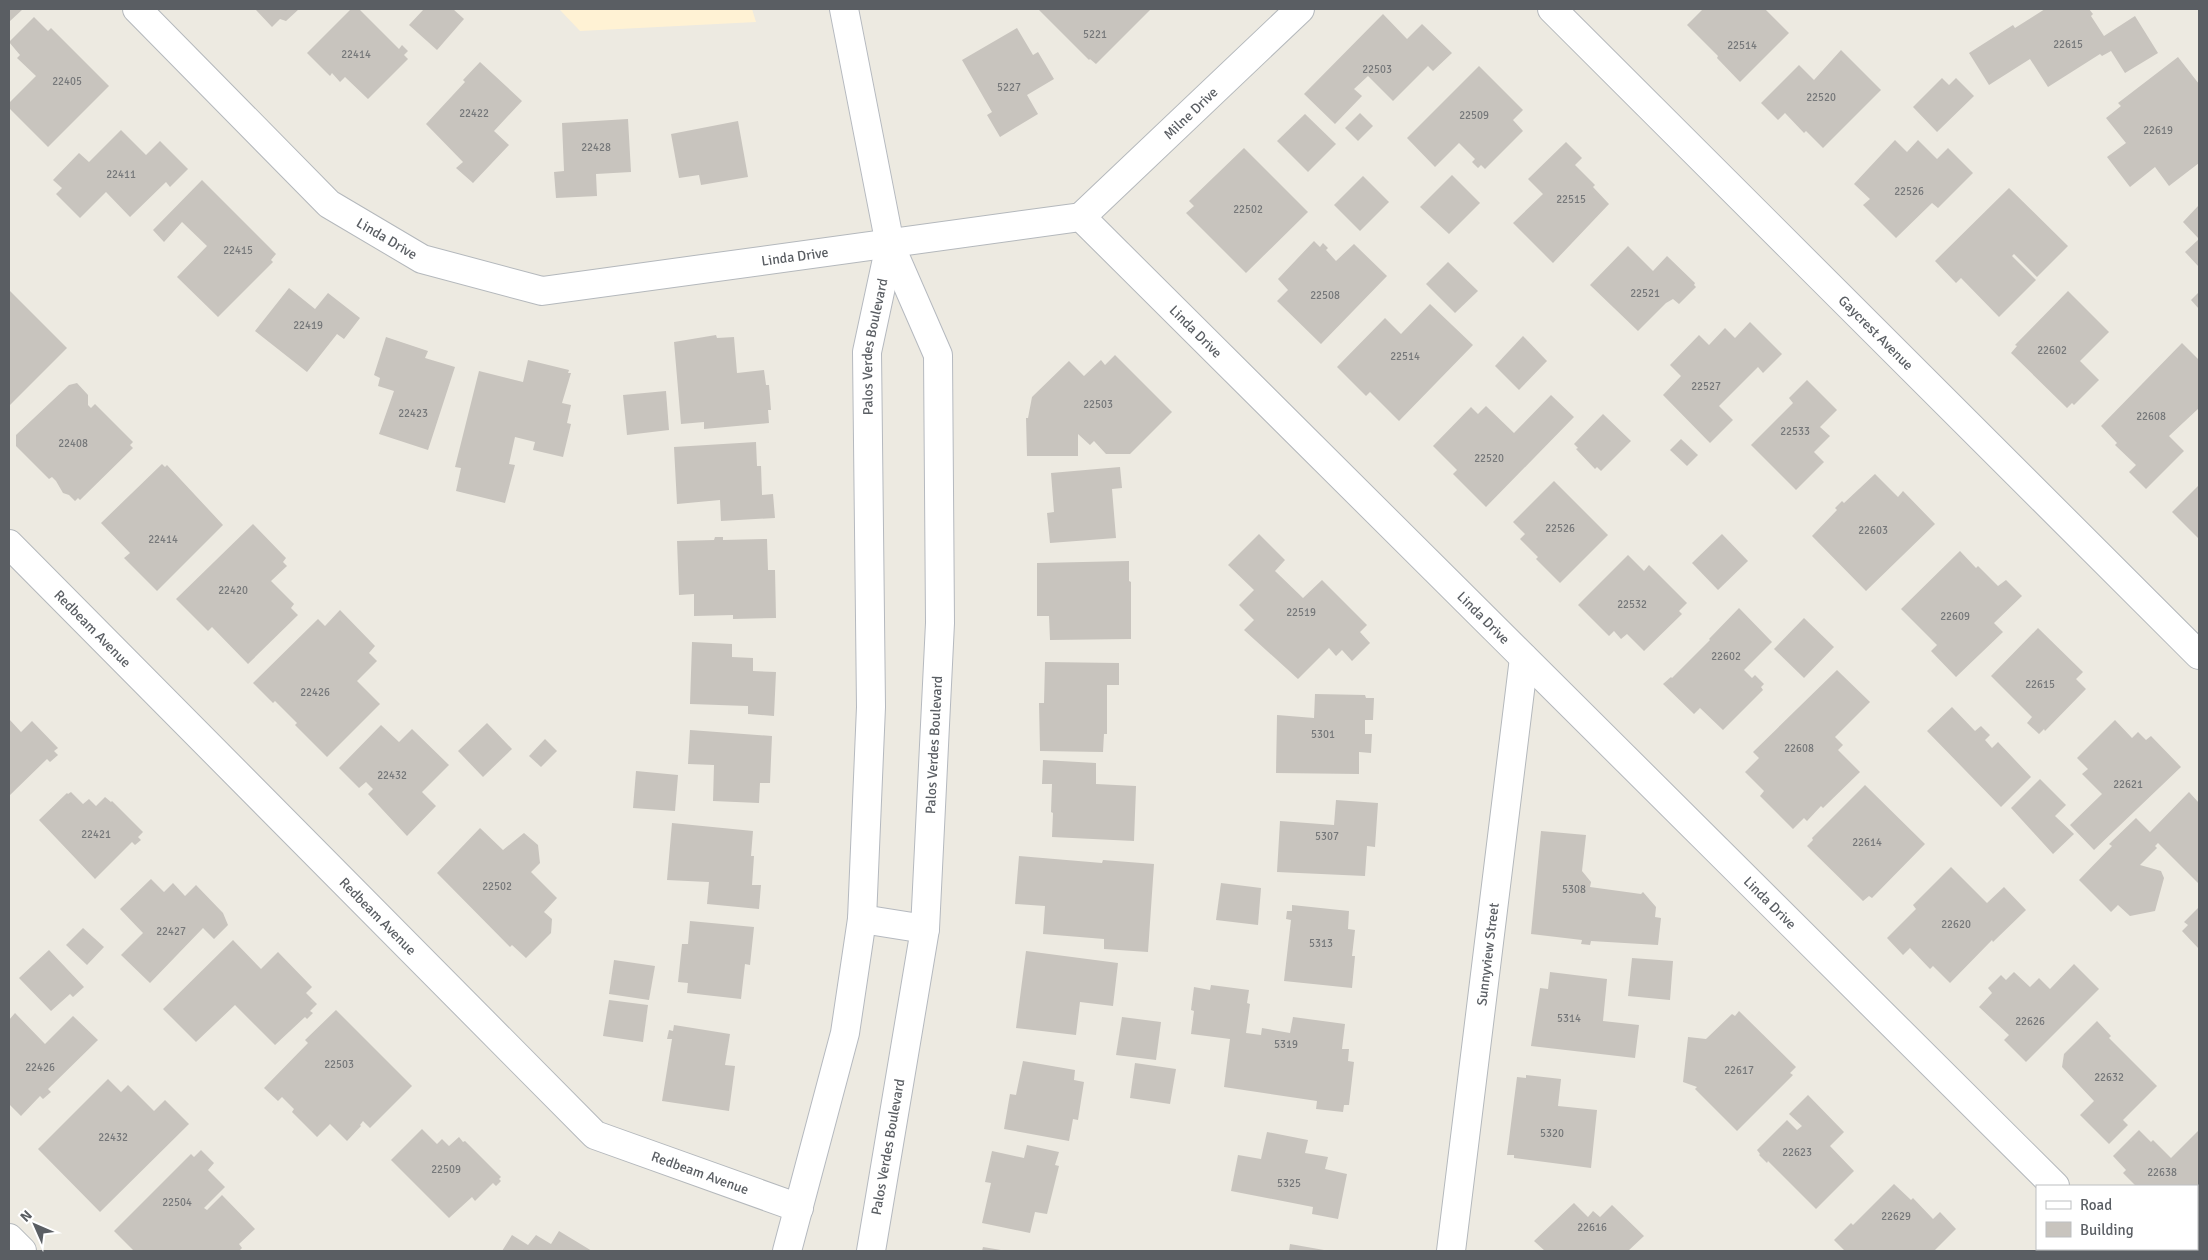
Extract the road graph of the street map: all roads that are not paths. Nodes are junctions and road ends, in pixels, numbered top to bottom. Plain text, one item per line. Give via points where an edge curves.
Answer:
1 (137, 9) edge
2 (844, 9) edge
3 (1300, 9) edge
4 (1552, 9) edge
5 (1081, 217) junction
6 (890, 244) junction
7 (9, 544) edge
8 (2199, 655) edge
9 (1524, 658) junction
10 (862, 919) junction
11 (925, 930) junction
12 (2054, 1185) edge
13 (799, 1208) junction
14 (9, 1238) edge
15 (22, 1251) edge
16 (787, 1251) edge
17 (871, 1251) edge
18 (1451, 1251) edge

1 - 6 street, Linda Drive via 329,204 422,259 542,291
2 - 6 street, Palos Verdes Boulevard
3 - 5 street, Milne Drive
4 - 8 street, Gaycrest Avenue
5 - 6 street, Linda Drive
5 - 9 street, Linda Drive
6 - 10 street, Palos Verdes Boulevard via 867,352 871,707
6 - 11 street, Palos Verdes Boulevard via 938,355 940,623
7 - 13 street, Redbeam Avenue via 595,1135
9 - 12 street, Linda Drive
9 - 18 street, Sunnyview Street
10 - 11 street
10 - 13 street, Palos Verdes Boulevard via 845,1033
11 - 17 street, Palos Verdes Boulevard
13 - 16 street, Palos Verdes Boulevard
14 - 15 street

